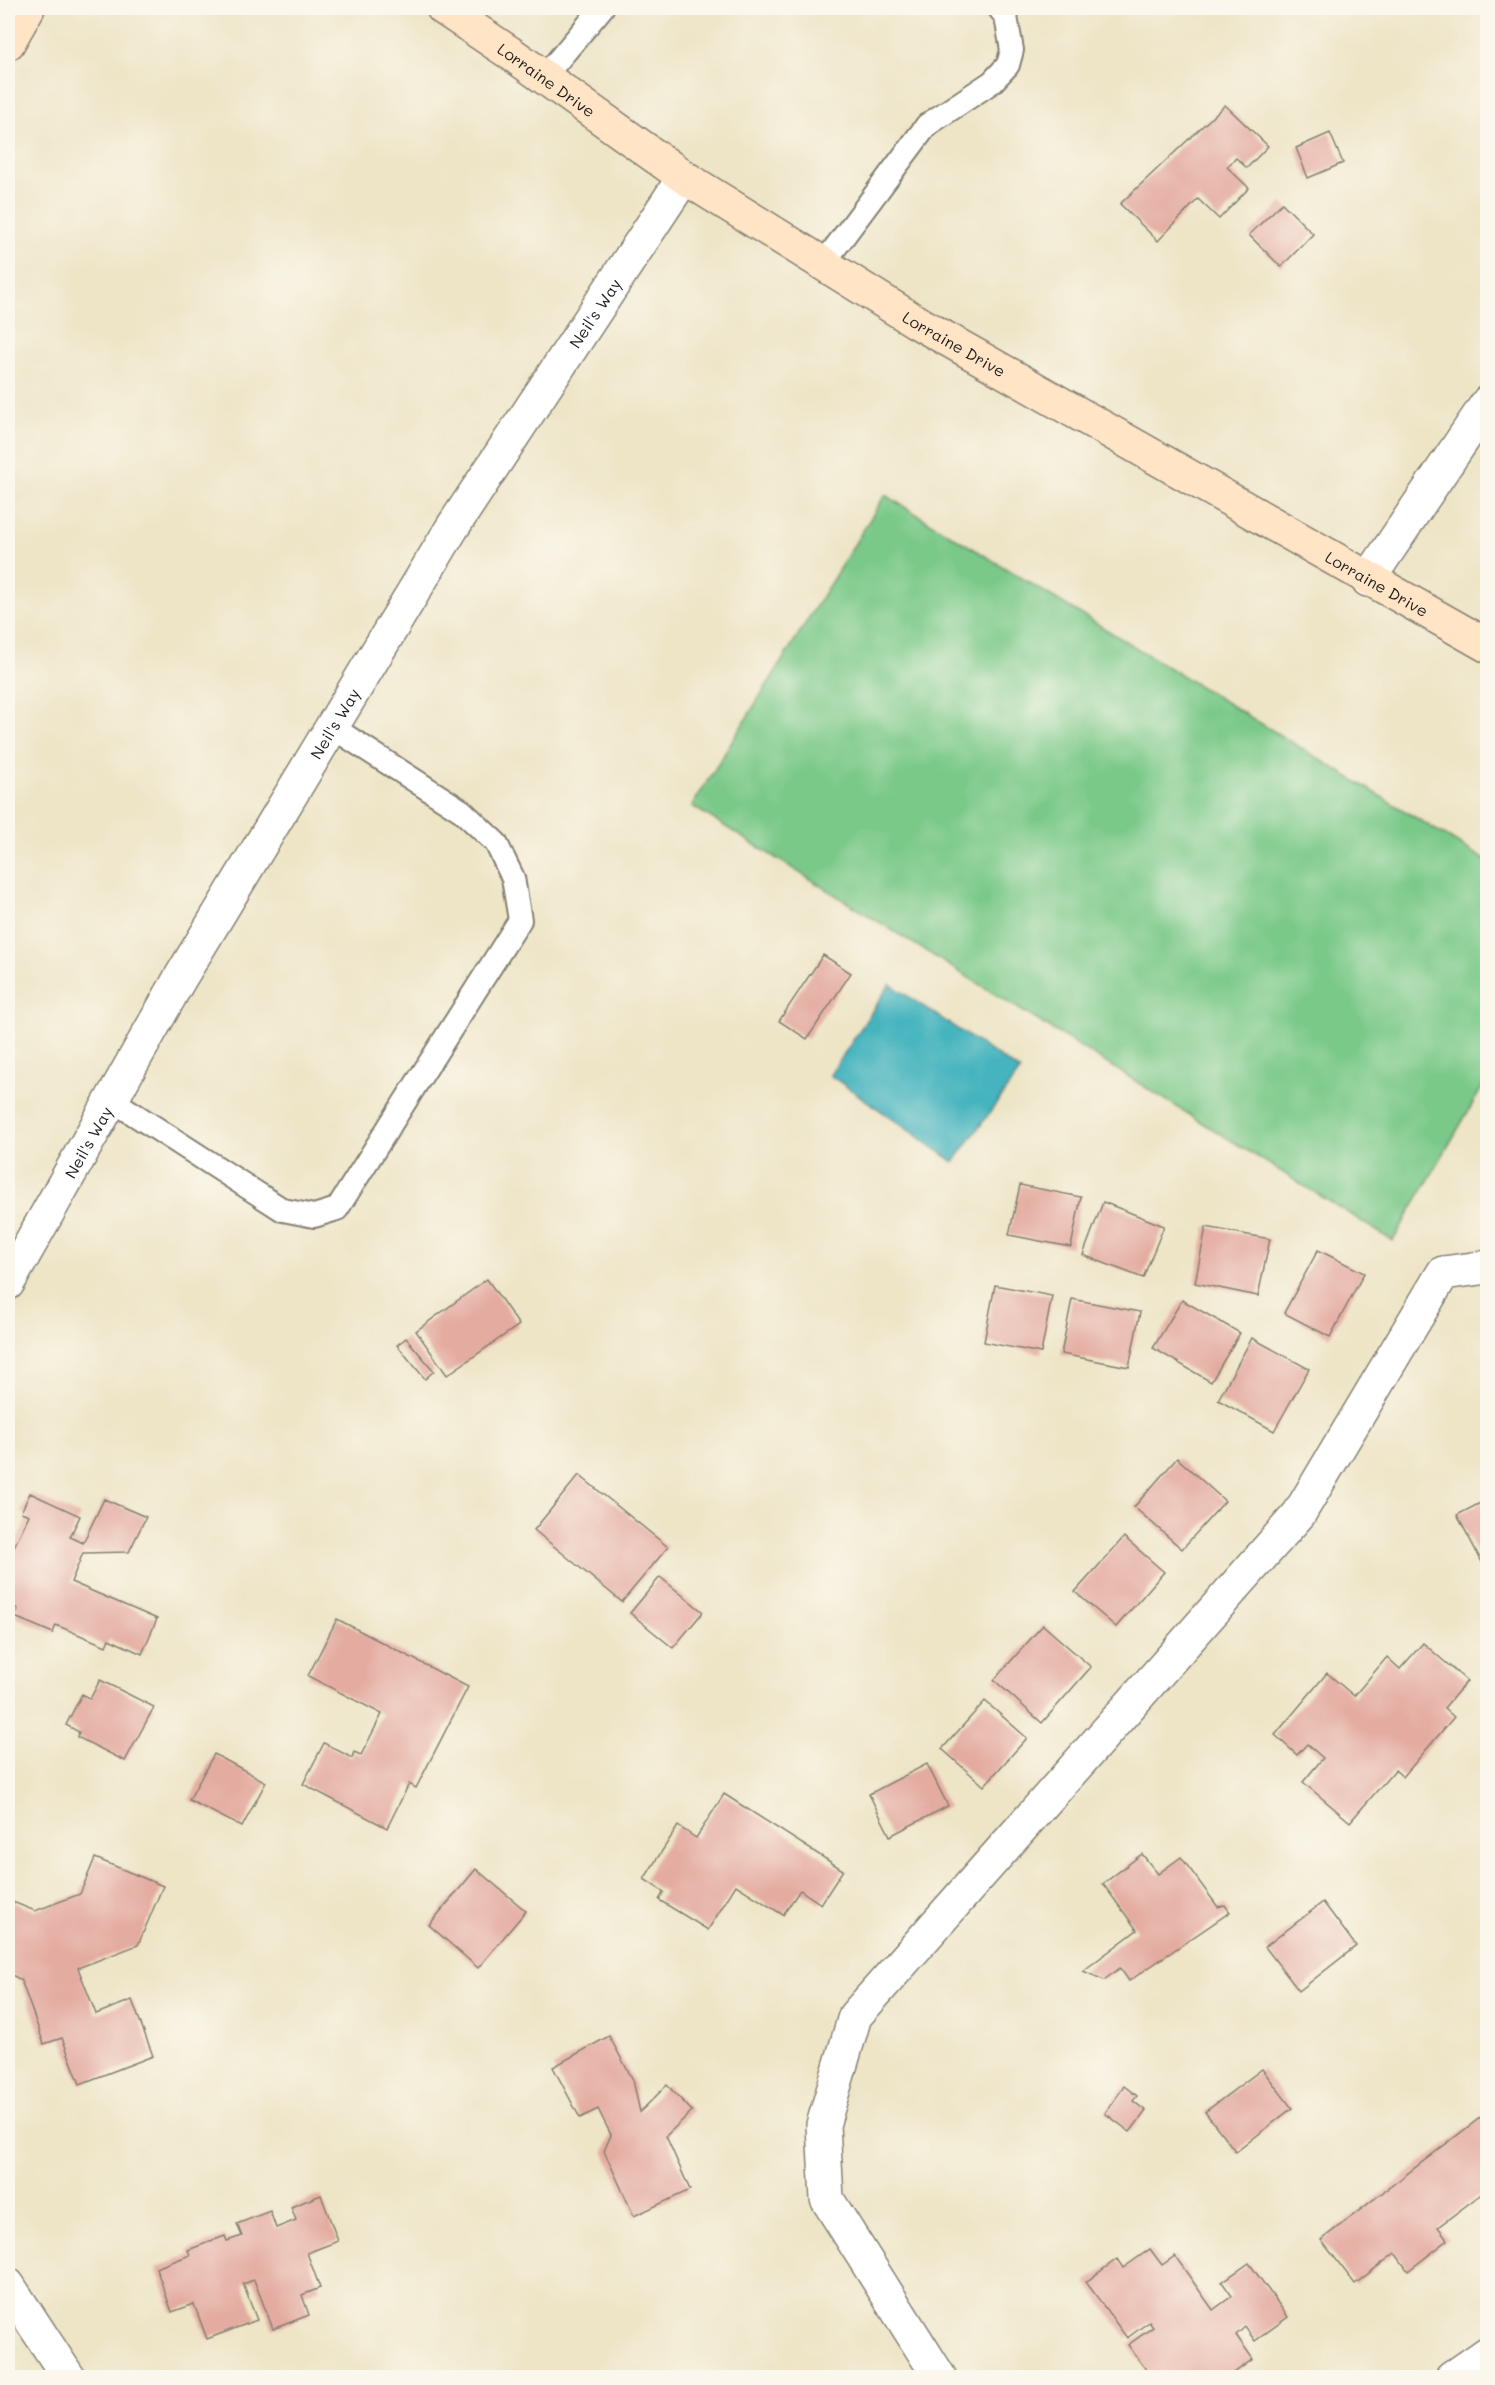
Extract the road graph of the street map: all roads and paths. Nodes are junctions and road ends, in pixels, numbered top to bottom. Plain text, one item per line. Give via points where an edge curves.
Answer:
1 (28, 8) edge
2 (443, 8) edge
3 (602, 8) edge
4 (999, 8) edge
5 (8, 43) edge
6 (544, 77) junction
7 (684, 177) junction
8 (823, 264) junction
9 (1488, 402) edge
10 (1368, 580) junction
11 (1488, 646) edge
12 (332, 727) junction
13 (112, 1100) junction
14 (1488, 1267) edge
15 (8, 1283) edge
16 (8, 2285) edge
17 (1488, 2353) edge
18 (69, 2378) edge
19 (940, 2378) edge
20 (1452, 2378) edge

1 - 5 street
2 - 6 street, Lorraine Drive
3 - 6 lane
4 - 8 lane via 1006,17 1012,50 1008,65 992,82 927,125
6 - 7 street, Lorraine Drive
7 - 8 street, Lorraine Drive
7 - 12 street, Neil's Way via 452,528
8 - 10 street, Lorraine Drive via 915,321
9 - 10 street
10 - 11 street, Lorraine Drive
12 - 13 street, Neil's Way via 179,980
12 - 13 lane via 462,811 496,843 513,878 520,920 337,1209 314,1216 283,1210
13 - 15 street, Neil's Way
14 - 19 street via 1443,1273 1299,1514 855,2016 823,2125 827,2199
16 - 18 street
17 - 20 street

